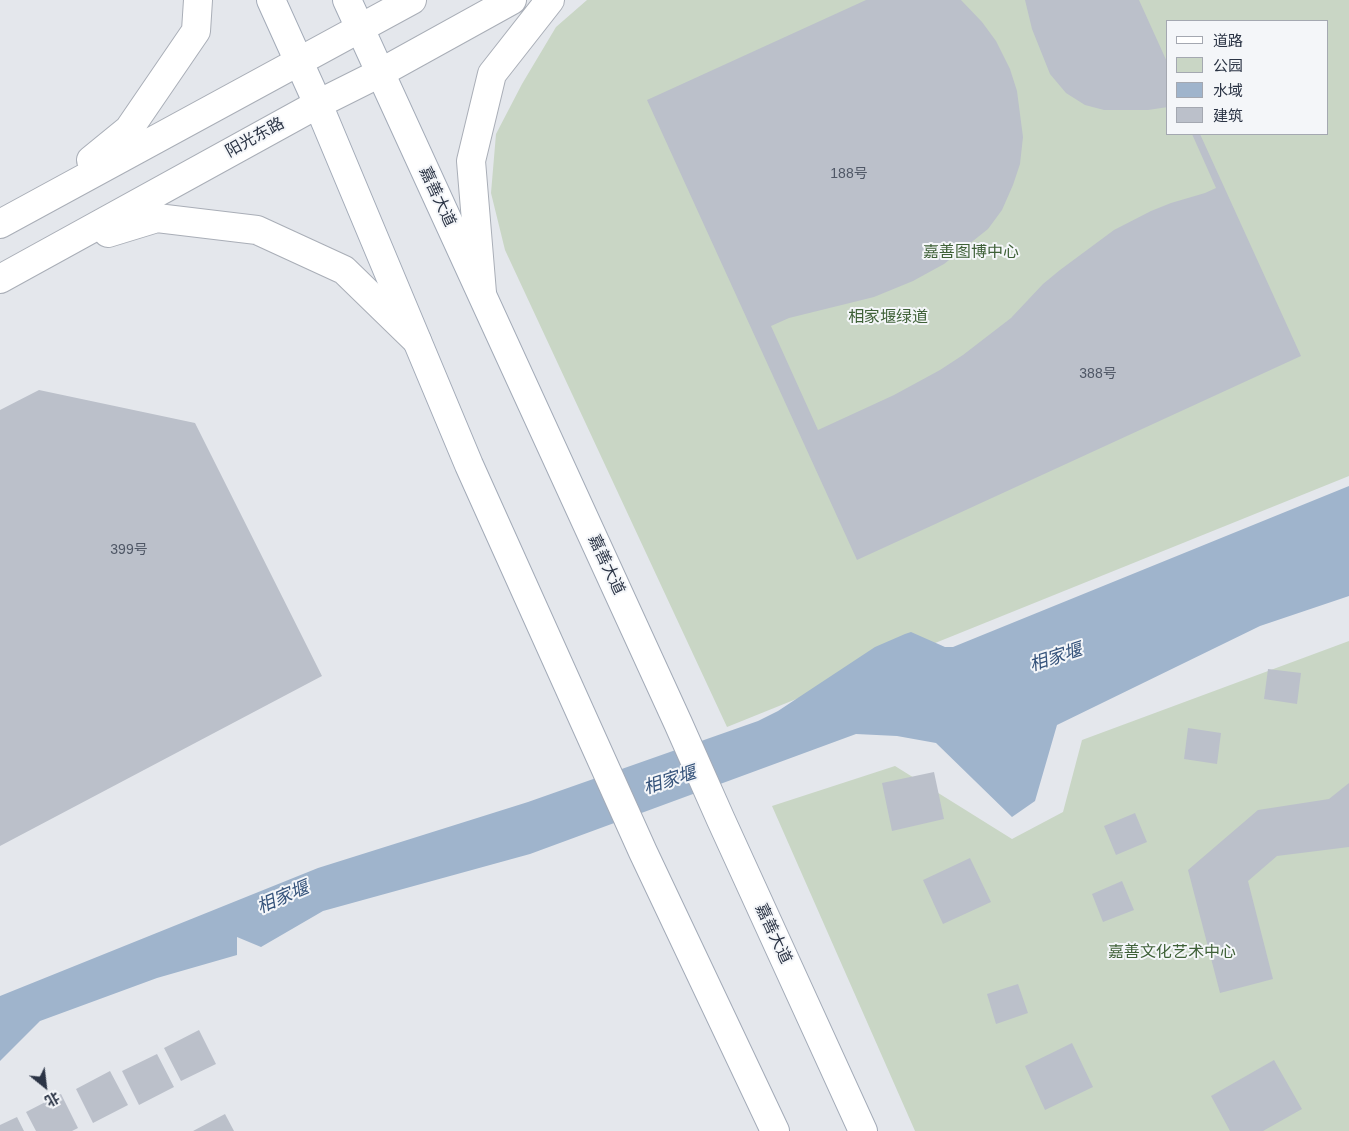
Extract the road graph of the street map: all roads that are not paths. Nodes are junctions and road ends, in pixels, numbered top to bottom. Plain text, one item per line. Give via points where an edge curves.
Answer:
1 (198, 0) edge
2 (271, 0) edge
3 (347, 0) edge
4 (412, 0) edge
5 (512, 0) edge
6 (550, 0) edge
7 (360, 28) junction
8 (299, 61) junction
9 (380, 73) junction
10 (318, 104) junction
11 (36, 204) junction
12 (0, 224) edge
13 (56, 248) junction
14 (0, 279) edge
15 (482, 297) junction
16 (417, 341) junction
17 (775, 1131) edge
18 (863, 1131) edge

1 - 11 main road via 196,31 129,130
2 - 8 main road
3 - 7 main road, 嘉善大道
4 - 7 main road
5 - 9 main road, 阳光东路
6 - 15 main road via 492,74 471,161
7 - 8 main road
7 - 9 main road, 嘉善大道
8 - 10 main road
8 - 11 main road
9 - 10 main road, 阳光东路
9 - 15 main road, 嘉善大道
10 - 13 main road, 阳光东路
10 - 16 main road
11 - 12 main road
13 - 14 main road, 阳光东路
13 - 16 main road via 157,218 257,230 344,270
15 - 18 main road, 嘉善大道
16 - 17 main road via 469,465 643,852

